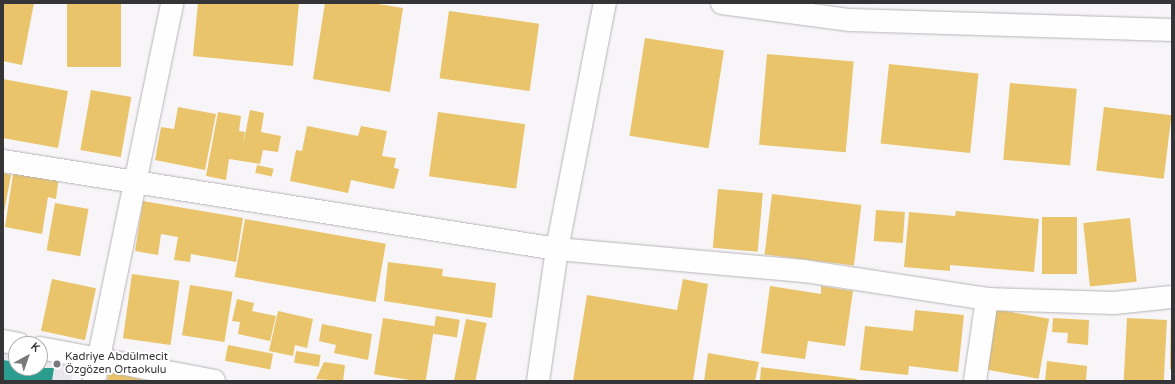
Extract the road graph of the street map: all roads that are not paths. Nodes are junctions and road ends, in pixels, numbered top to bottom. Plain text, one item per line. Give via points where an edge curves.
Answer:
1 (172, 3) edge
2 (605, 3) edge
3 (722, 3) edge
4 (851, 12) edge
5 (1172, 30) edge
6 (3, 160) edge
7 (134, 183) junction
8 (557, 249) junction
9 (1172, 296) edge
10 (987, 298) junction
11 (48, 349) edge
12 (98, 358) junction
13 (94, 381) edge
14 (214, 381) edge
15 (538, 381) edge
16 (975, 381) edge

1 - 7 street
2 - 8 street
3 - 4 street
4 - 5 street
6 - 7 street
7 - 8 street
7 - 12 street
8 - 10 street via 804,271
8 - 15 street
9 - 10 street via 1114,303
10 - 16 street
11 - 12 street
12 - 13 street
12 - 14 street

